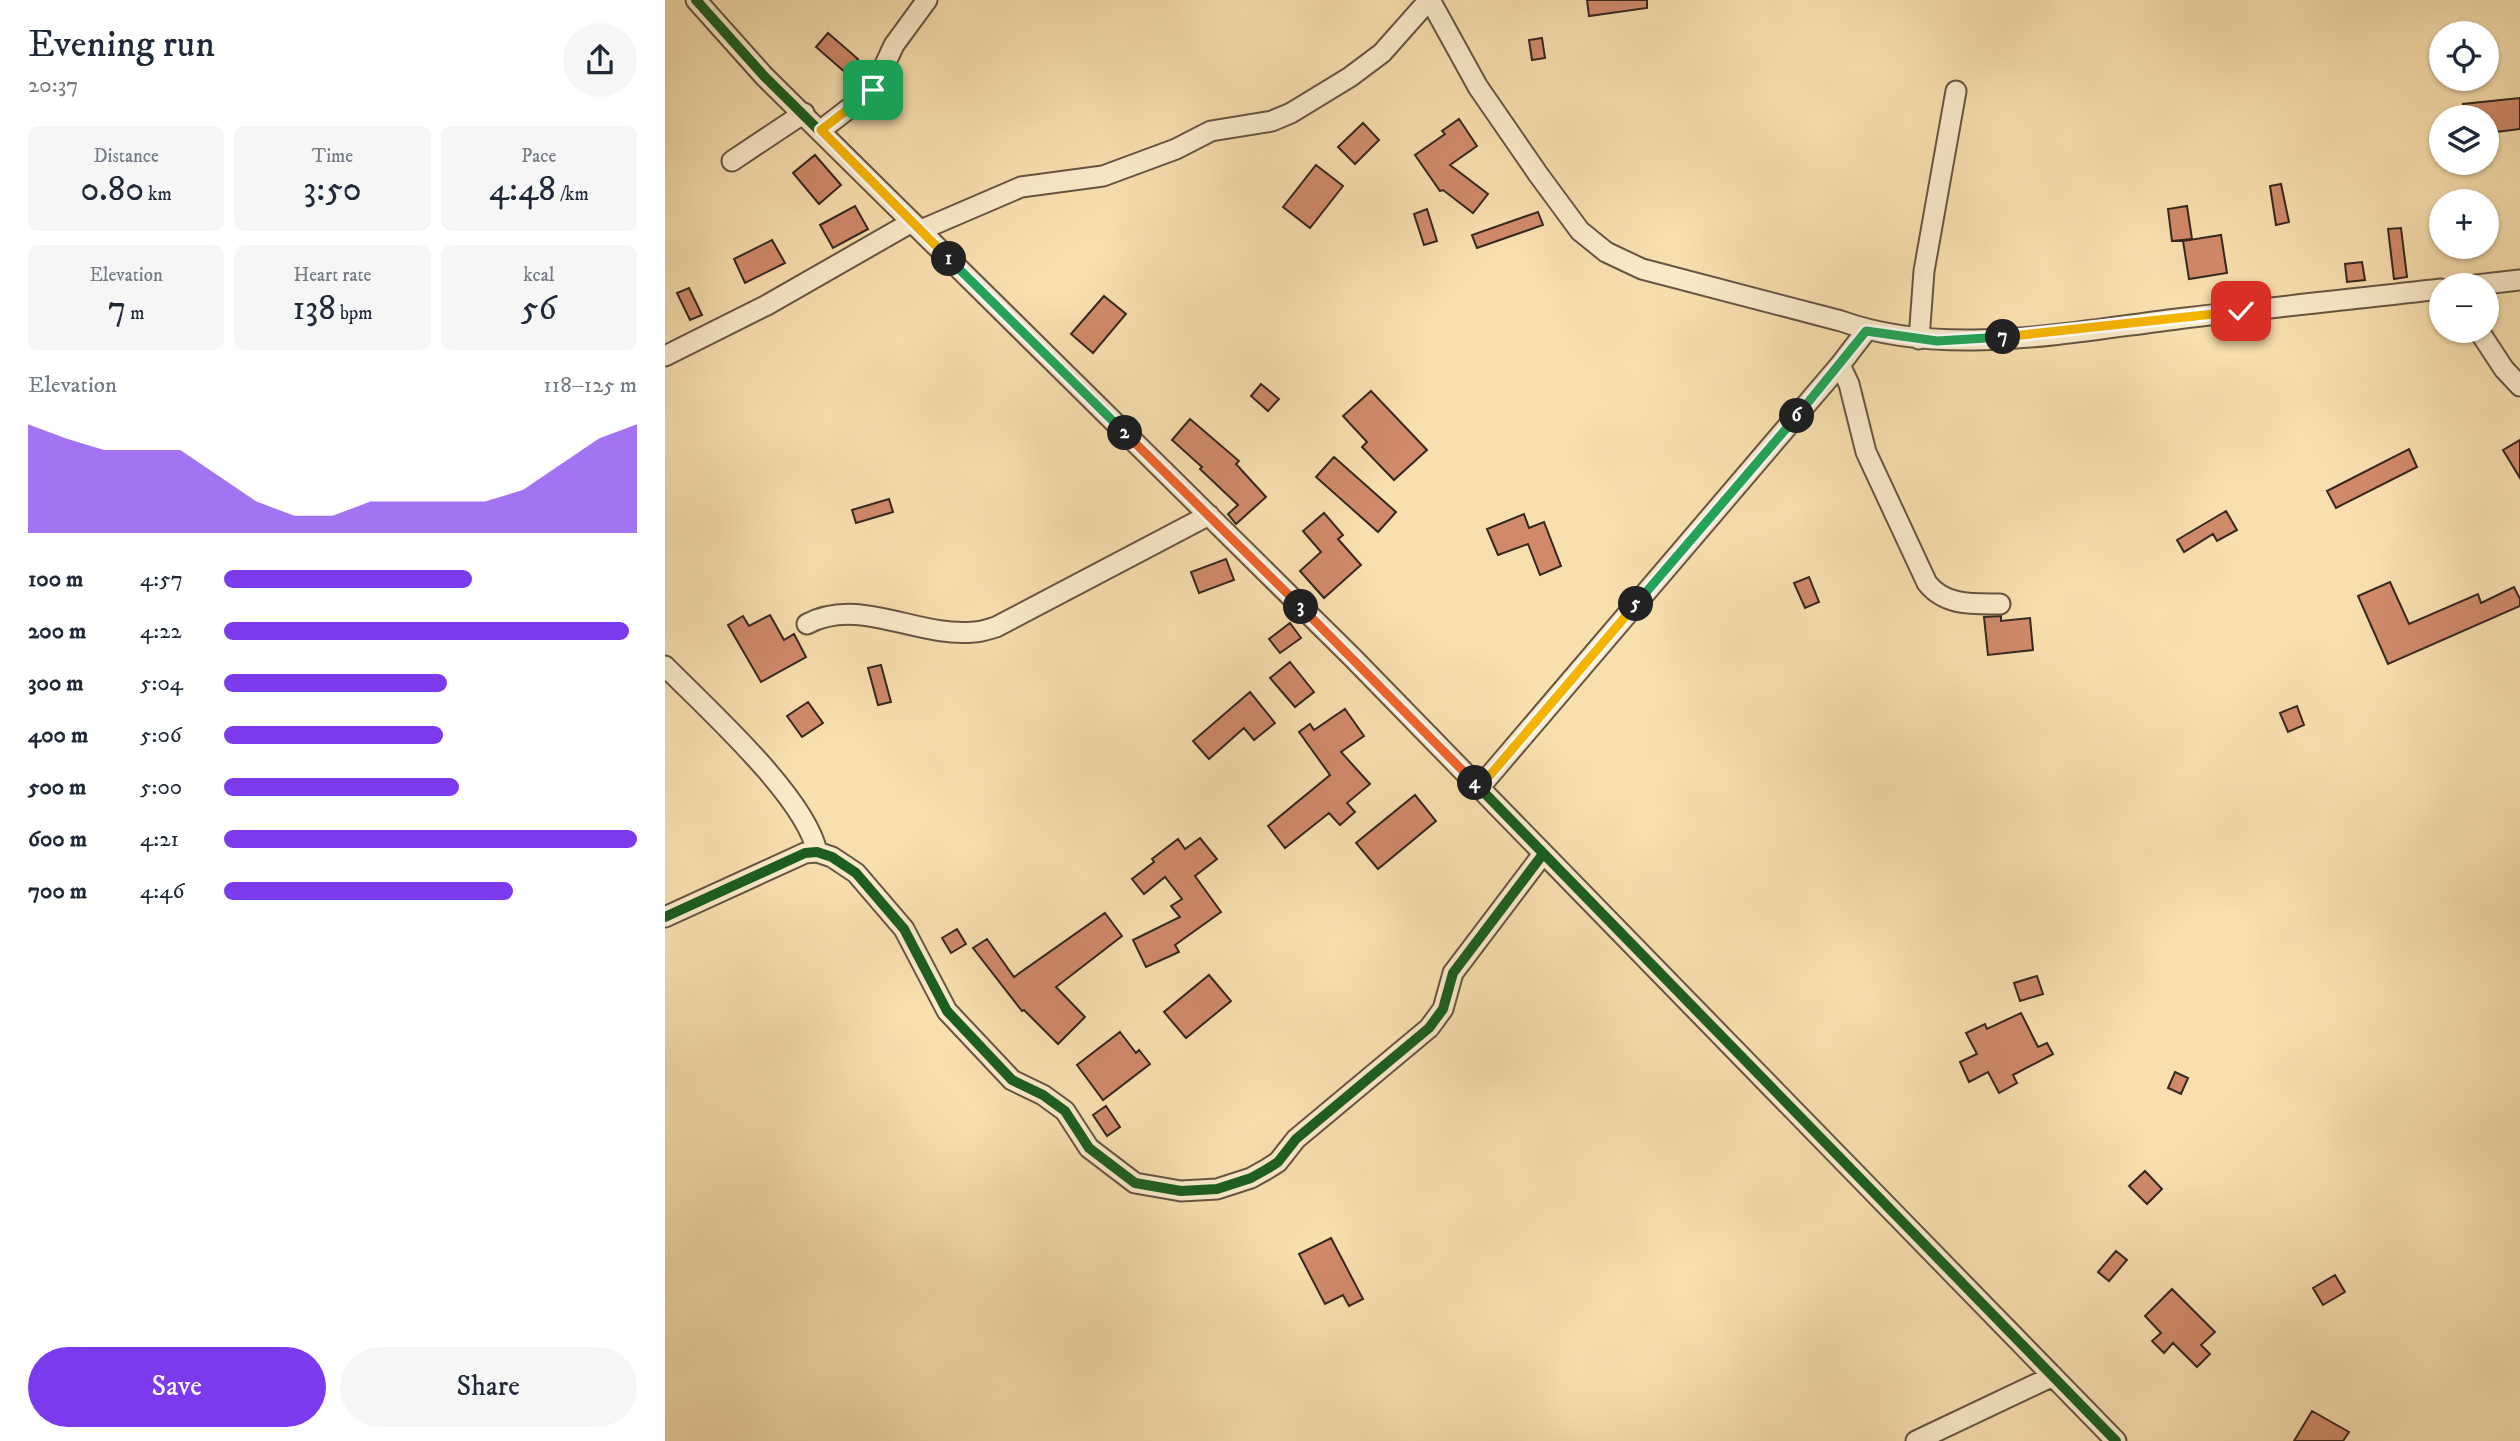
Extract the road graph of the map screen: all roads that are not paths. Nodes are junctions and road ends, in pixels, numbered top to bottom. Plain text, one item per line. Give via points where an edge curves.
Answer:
1 (696, 0) edge
2 (927, 0) edge
3 (1429, 0) edge
4 (1956, 91) dead end
5 (804, 113) junction
6 (821, 130) junction
7 (732, 161) dead end
8 (916, 226) junction
9 (2520, 280) edge
10 (2499, 282) edge
11 (2429, 290) edge
12 (1866, 331) junction
13 (1919, 339) junction
14 (2487, 343) edge
15 (665, 356) edge
16 (1840, 365) junction
17 (2520, 386) edge
18 (1209, 515) junction
19 (2000, 604) dead end
20 (807, 624) dead end
21 (665, 666) edge
22 (1479, 788) junction
23 (817, 852) junction
24 (1543, 853) junction
25 (665, 917) edge
26 (2053, 1376) junction
27 (1916, 1441) edge
28 (2116, 1441) edge

1 - 5 street
2 - 6 street via 894,45 873,90
3 - 8 street via 1382,52 1291,113 1272,121 1211,131 1103,176 1021,187
3 - 12 street via 1478,87 1538,174 1580,231 1606,252 1642,269
4 - 13 street via 1924,271
5 - 6 street
5 - 7 street
6 - 8 street
8 - 15 street
8 - 18 street
9 - 10 street
11 - 13 street via 2047,334
12 - 13 street
12 - 16 street
14 - 17 street
16 - 19 street via 1866,452 1927,583 1944,599
16 - 22 street
18 - 20 street via 996,627 974,632 940,630 849,613 821,616
18 - 22 street
21 - 23 street via 779,785 811,832
22 - 24 street
23 - 24 street via 856,873 885,905 904,929 947,1011 1012,1080 1065,1111 1089,1148 1135,1183 1198,1192 1251,1178 1278,1162 1296,1139 1429,1028 1443,1009 1453,973
23 - 25 street via 805,853
24 - 26 street
26 - 27 street
26 - 28 street

